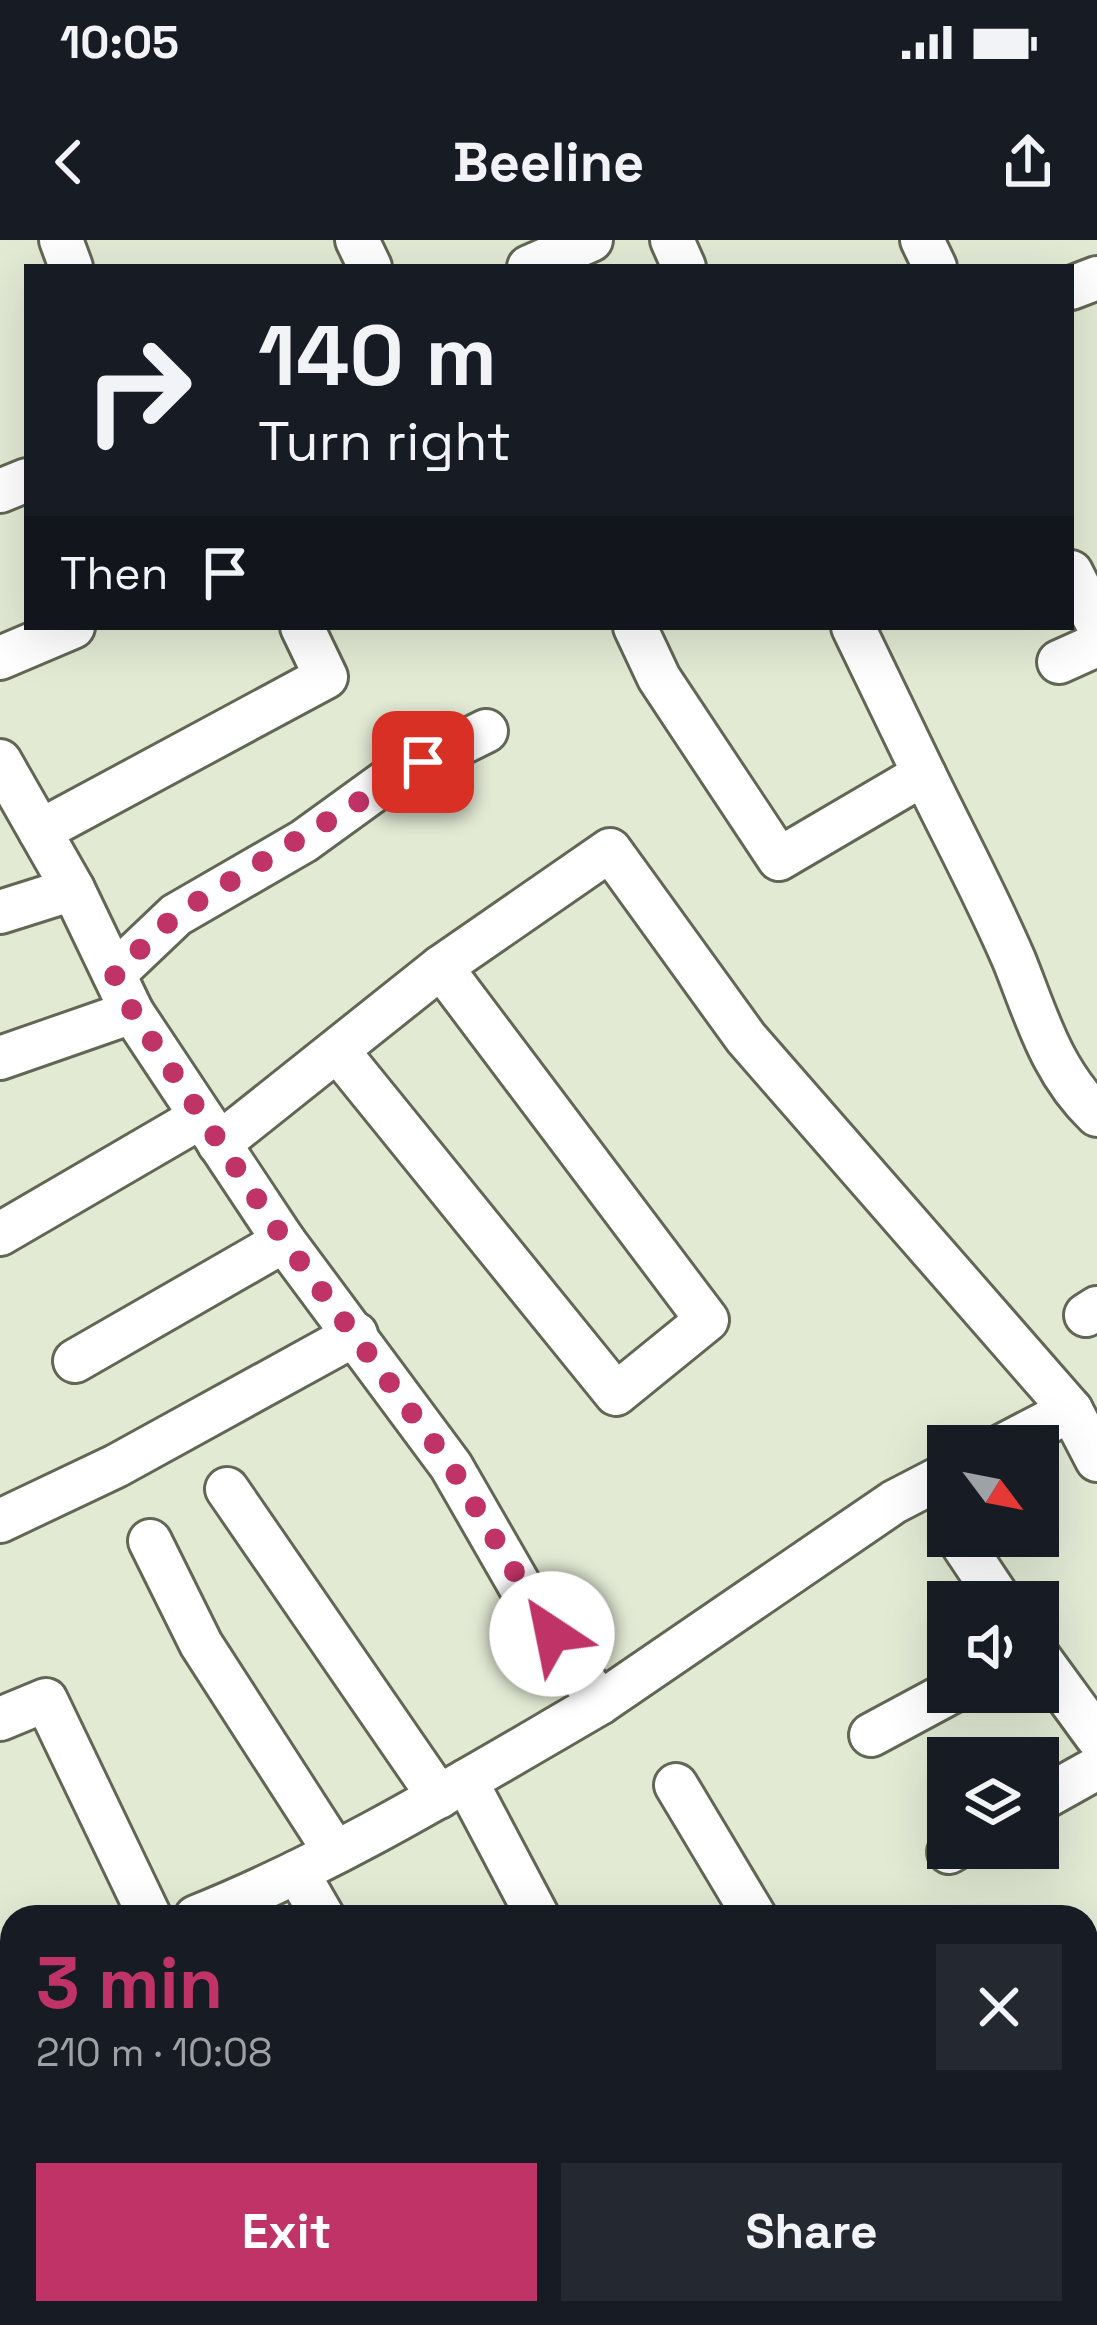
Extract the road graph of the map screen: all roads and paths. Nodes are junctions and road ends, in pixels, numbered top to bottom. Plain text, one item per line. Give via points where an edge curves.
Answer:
1 (1074, 578) edge
2 (1097, 622) edge
3 (66, 630) edge
4 (303, 630) edge
5 (636, 630) edge
6 (854, 630) edge
7 (0, 658) edge
8 (486, 730) dead end
9 (0, 761) edge
10 (924, 774) junction
11 (40, 831) junction
12 (73, 889) junction
13 (0, 912) edge
14 (440, 967) junction
15 (114, 974) junction
16 (133, 1012) junction
17 (337, 1050) junction
18 (0, 1058) edge
19 (1097, 1115) edge
20 (210, 1131) junction
21 (0, 1234) edge
22 (284, 1240) junction
23 (356, 1334) junction
24 (75, 1361) dead end
25 (1071, 1410) junction
26 (1042, 1425) edge
27 (1097, 1460) edge
28 (927, 1486) edge
29 (227, 1490) dead end
30 (0, 1521) edge
31 (150, 1541) dead end
32 (1059, 1685) edge
33 (600, 1703) junction
34 (927, 1705) edge
35 (0, 1719) edge
36 (871, 1735) dead end
37 (1097, 1737) edge
38 (1097, 1768) edge
39 (676, 1785) dead end
40 (452, 1789) junction
41 (1059, 1790) edge
42 (334, 1852) junction
43 (297, 1872) junction
44 (144, 1905) edge
45 (223, 1905) edge
46 (315, 1905) edge
47 (530, 1905) edge
48 (747, 1905) edge

1 - 2 street
3 - 7 street
4 - 11 street via 326,677
5 - 10 street via 659,678 779,859
6 - 10 street
8 - 15 street via 391,778 304,841 176,915
9 - 11 street
10 - 19 street via 1037,1027 1073,1092
11 - 12 street
12 - 13 street
12 - 15 street
14 - 17 street
14 - 17 street via 707,1320 616,1394
14 - 25 street via 610,850 746,1038
15 - 16 street
16 - 18 street
16 - 20 street
17 - 20 street
20 - 21 street
20 - 22 street
22 - 23 street
22 - 24 street
23 - 30 street
23 - 33 street via 451,1466 528,1600
25 - 26 street
25 - 27 street
28 - 33 street
29 - 40 street
31 - 42 street via 202,1644
32 - 37 street
33 - 40 street
34 - 36 street
35 - 44 street via 46,1700
38 - 41 street
39 - 48 street
40 - 42 street
40 - 47 street
42 - 43 street
43 - 45 street
43 - 46 street

